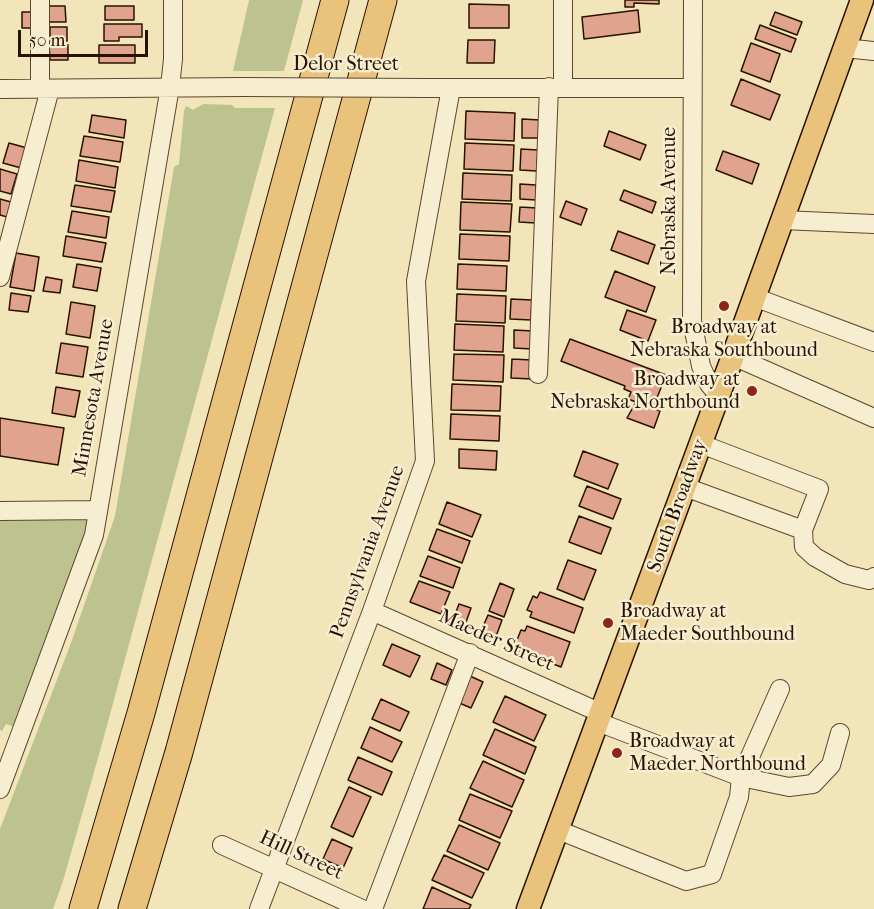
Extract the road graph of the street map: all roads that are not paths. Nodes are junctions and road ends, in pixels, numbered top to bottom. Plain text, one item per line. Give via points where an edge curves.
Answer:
1 (40, 0) edge
2 (173, 0) edge
3 (335, 0) edge
4 (383, 0) edge
5 (563, 0) edge
6 (693, 0) edge
7 (862, 0) edge
8 (846, 46) junction
9 (874, 51) edge
10 (170, 87) junction
11 (556, 87) junction
12 (451, 88) junction
13 (692, 88) junction
14 (0, 89) edge
15 (45, 89) junction
16 (782, 220) junction
17 (874, 224) edge
18 (0, 277) edge
19 (754, 297) junction
20 (874, 342) edge
21 (733, 356) junction
22 (538, 374) dead end
23 (719, 396) junction
24 (874, 418) edge
25 (701, 444) junction
26 (685, 488) junction
27 (98, 510) junction
28 (0, 511) edge
29 (803, 530) junction
30 (874, 577) edge
31 (372, 611) junction
32 (470, 653) junction
33 (780, 689) dead end
34 (600, 718) junction
35 (840, 734) dead end
36 (7, 747) edge
37 (741, 777) junction
38 (0, 789) edge
39 (558, 830) junction
40 (222, 845) dead end
41 (274, 867) junction
42 (83, 909) edge
43 (132, 909) edge
44 (259, 909) edge
45 (362, 909) edge
46 (373, 909) edge
47 (528, 909) edge

1 - 15 street
2 - 10 street, Minnesota Avenue
3 - 42 highway via 138,725
4 - 43 highway via 182,741
5 - 11 street
6 - 13 street, Nebraska Avenue
7 - 8 main road, South Broadway
8 - 9 street
8 - 16 main road, South Broadway
10 - 12 street, Delor Street, bridge
10 - 15 street, Delor Street
10 - 27 street, Minnesota Avenue
11 - 12 street, Delor Street
11 - 13 street, Delor Street
11 - 22 street
12 - 31 street, Pennsylvania Avenue via 416,281 425,461
13 - 23 street, Nebraska Avenue via 692,321 701,366
14 - 15 street, Delor Street
15 - 18 street
16 - 17 street
16 - 19 main road, South Broadway
19 - 20 street
19 - 21 main road, South Broadway
21 - 23 main road, South Broadway
21 - 24 street
23 - 25 main road, South Broadway
25 - 26 main road, South Broadway
25 - 29 street via 819,489
26 - 29 street
26 - 34 main road, South Broadway
27 - 28 street
27 - 36 street, Minnesota Avenue via 94,535
29 - 30 street via 804,547 815,557 845,574 869,580
31 - 32 street, Maeder Street
31 - 41 street, Pennsylvania Avenue
32 - 34 street, Maeder Street
32 - 46 street
33 - 37 street
34 - 37 street, Maeder Street
34 - 39 main road, South Broadway
35 - 37 street, Maeder Street via 831,765 813,784 789,787
36 - 38 street, Minnesota Avenue
37 - 39 street via 739,797 712,874 686,881
39 - 47 main road, South Broadway
40 - 41 street, Hill Street
41 - 44 street, Pennsylvania Avenue
41 - 45 street, Hill Street

